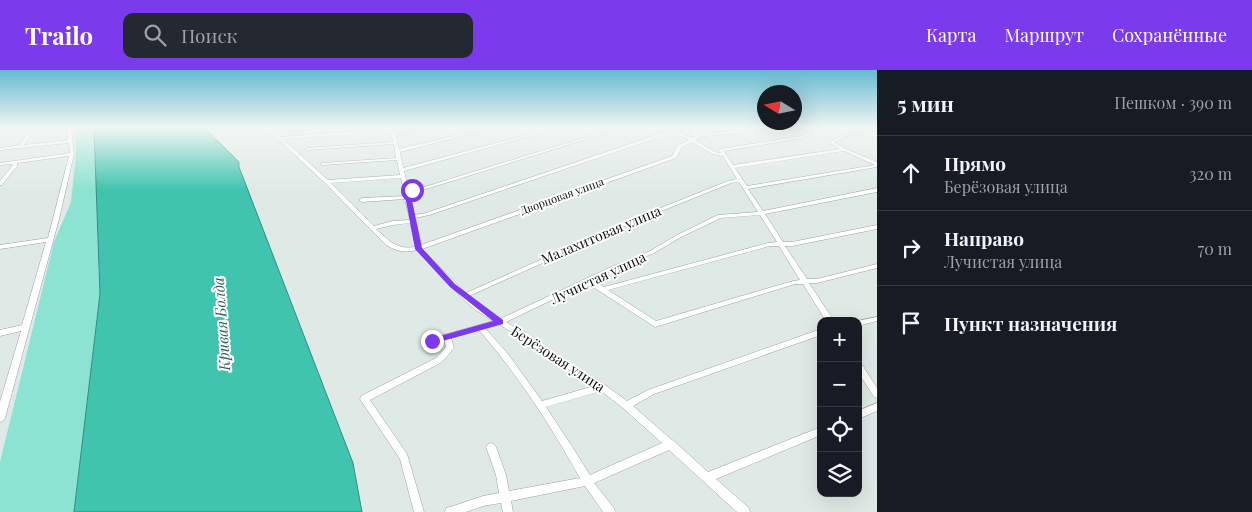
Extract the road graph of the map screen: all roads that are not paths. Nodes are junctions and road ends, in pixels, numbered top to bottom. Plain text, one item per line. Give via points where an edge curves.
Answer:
1 (71, 149) edge
2 (291, 149) edge
3 (307, 149) dead end
4 (311, 149) edge
5 (371, 149) edge
6 (397, 149) edge
7 (486, 149) edge
8 (553, 149) edge
9 (621, 149) edge
10 (679, 149) edge
11 (706, 149) edge
12 (722, 149) edge
13 (841, 149) edge
14 (844, 150) junction
15 (72, 154) junction
16 (724, 155) junction
17 (14, 162) junction
18 (0, 164) edge
19 (322, 164) dead end
20 (877, 165) edge
21 (732, 167) junction
22 (403, 173) junction
23 (740, 180) junction
24 (327, 182) junction
25 (0, 184) edge
26 (745, 188) junction
27 (877, 190) edge
28 (407, 193) junction
29 (362, 200) dead end
30 (760, 213) junction
31 (412, 219) junction
32 (877, 227) edge
33 (373, 228) junction
34 (49, 240) junction
35 (782, 244) junction
36 (0, 247) edge
37 (419, 249) junction
38 (877, 266) edge
39 (589, 281) junction
40 (806, 282) junction
41 (602, 290) junction
42 (464, 296) junction
43 (828, 317) edge
44 (877, 319) edge
45 (500, 322) junction
46 (862, 323) edge
47 (25, 327) junction
48 (480, 327) junction
49 (0, 333) edge
50 (817, 333) edge
51 (447, 337) junction
52 (432, 341) dead end
53 (862, 371) edge
54 (602, 387) junction
55 (877, 395) edge
56 (541, 405) junction
57 (626, 405) junction
58 (877, 406) edge
59 (862, 413) edge
60 (0, 418) edge
61 (817, 433) edge
62 (671, 444) junction
63 (492, 447) dead end
64 (708, 477) junction
65 (587, 481) junction
66 (505, 496) junction
67 (419, 512) edge
68 (450, 512) edge
69 (508, 512) edge
70 (610, 512) edge
71 (745, 512) edge

1 - 15 street
2 - 24 street
3 - 4 street
5 - 19 street
6 - 22 street, Берёзовая улица
7 - 22 street
8 - 28 street
9 - 31 street
10 - 37 street, Дворцовая улица via 674,157
11 - 16 street
12 - 16 street
13 - 14 street
14 - 20 street
14 - 21 street
15 - 17 street
15 - 34 street
16 - 21 street
17 - 18 street
17 - 25 street
20 - 26 street
21 - 23 street
22 - 24 street
22 - 28 street, Берёзовая улица
23 - 26 street
23 - 42 street, Малахитовая улица via 625,224
24 - 33 street
26 - 30 street
27 - 30 street, Лучистая улица
28 - 29 street
28 - 31 street, Берёзовая улица
30 - 35 street
30 - 39 street, Лучистая улица via 726,215 708,221
31 - 33 street
31 - 37 street, Берёзовая улица
32 - 35 street
33 - 37 street via 396,249
34 - 36 street
34 - 47 street
35 - 40 street
35 - 41 street via 770,244
37 - 42 street, Берёзовая улица
38 - 40 street
39 - 41 street
39 - 45 street, Лучистая улица
40 - 41 street via 795,282 654,324
40 - 43 street
42 - 45 street, Берёзовая улица
44 - 46 street
45 - 48 street, Лучистая улица
45 - 54 street, Берёзовая улица
47 - 49 street
47 - 60 street
48 - 51 street, Лучистая улица
48 - 56 street
50 - 57 street via 651,392
51 - 52 street, Лучистая улица
51 - 67 street via 450,348 439,360 364,399 404,458
53 - 55 street
54 - 56 street
54 - 57 street, Берёзовая улица
56 - 65 street
57 - 62 street, Берёзовая улица
58 - 59 street
61 - 64 street
62 - 64 street, Берёзовая улица
62 - 65 street
63 - 66 street
64 - 71 street, Берёзовая улица
65 - 66 street
65 - 70 street
66 - 68 street
66 - 69 street

